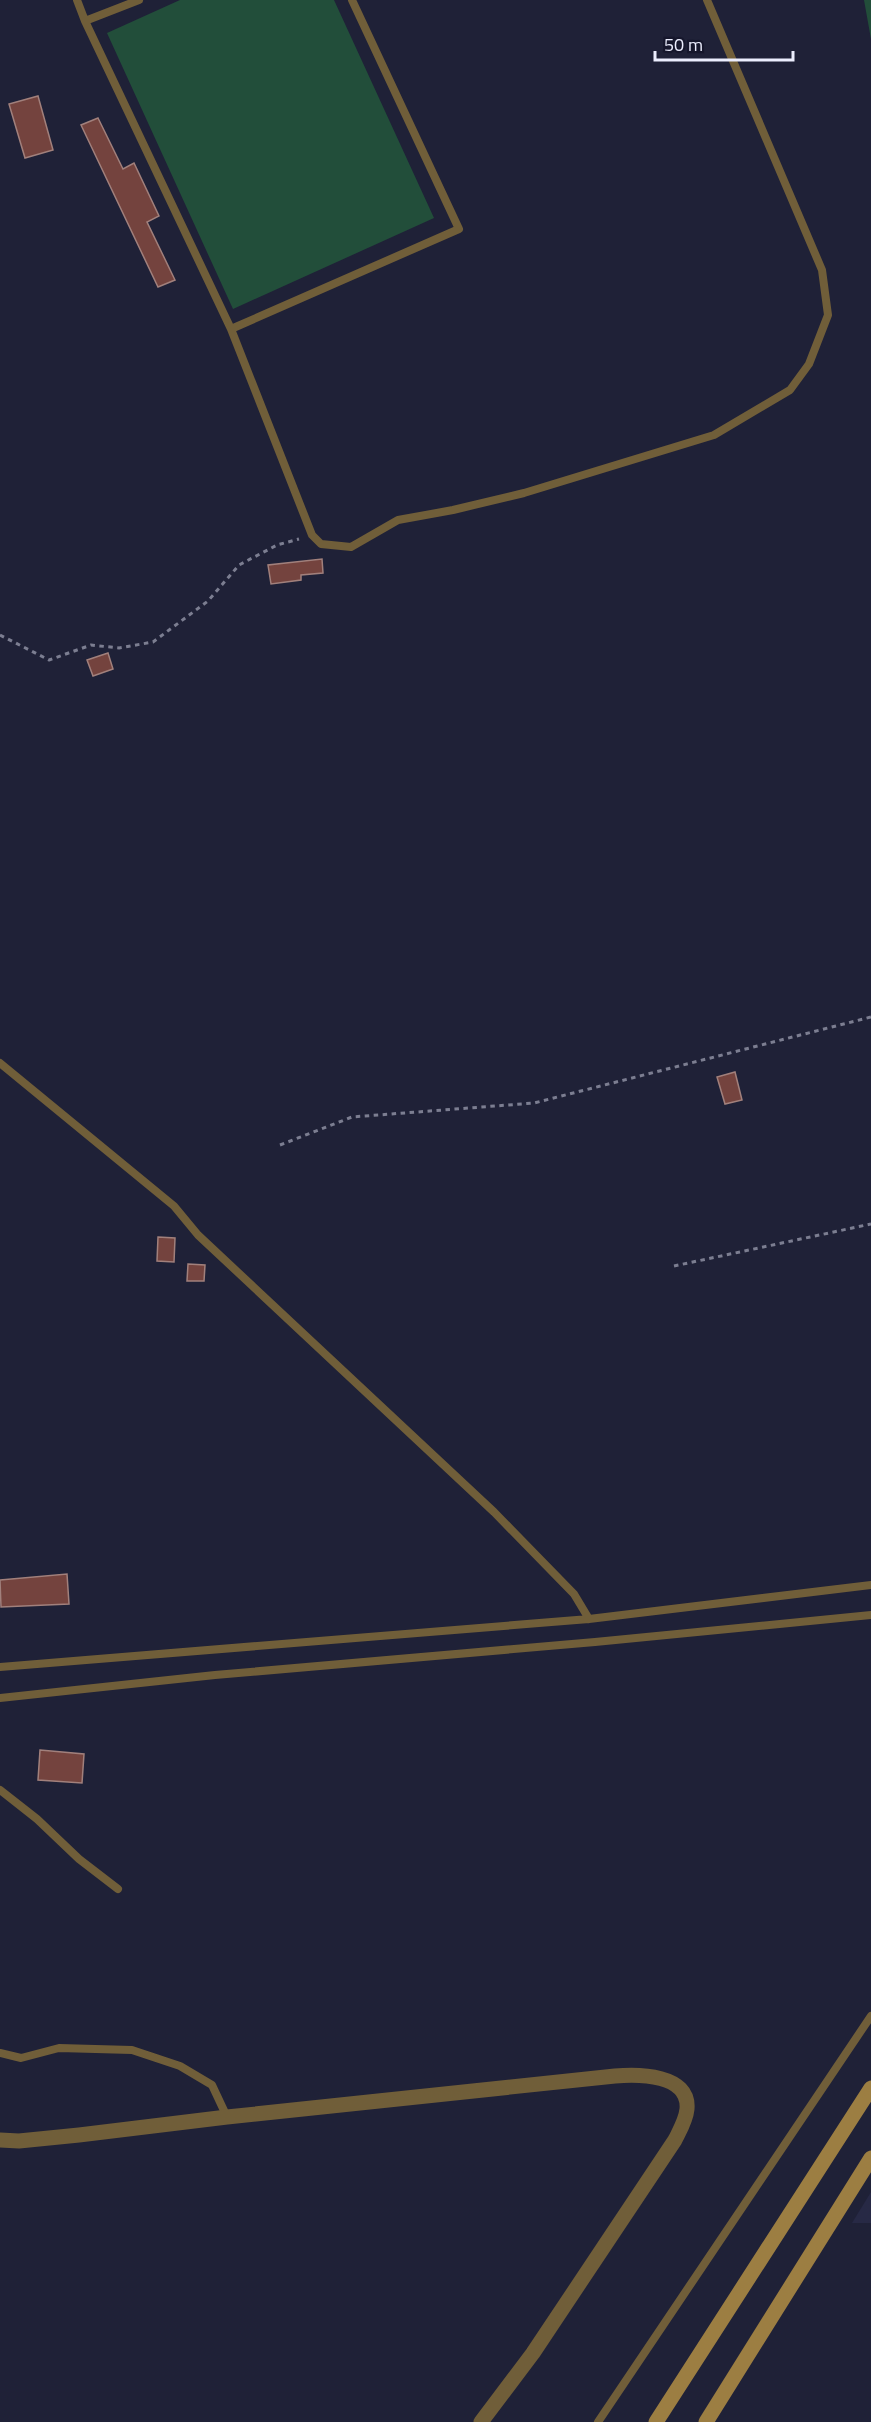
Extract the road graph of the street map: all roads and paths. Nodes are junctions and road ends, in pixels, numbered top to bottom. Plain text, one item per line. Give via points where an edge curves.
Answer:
1 (77, 0) edge
2 (138, 0) edge
3 (352, 0) edge
4 (707, 0) edge
5 (85, 21) junction
6 (231, 329) junction
7 (312, 535) junction
8 (0, 635) edge
9 (871, 1017) edge
10 (0, 1064) edge
11 (280, 1145) dead end
12 (871, 1224) edge
13 (674, 1266) dead end
14 (871, 1585) edge
15 (871, 1615) edge
16 (589, 1619) junction
17 (0, 1667) edge
18 (0, 1698) edge
19 (0, 1790) edge
20 (118, 1889) dead end
21 (871, 2016) edge
22 (0, 2053) edge
23 (871, 2088) edge
24 (227, 2117) junction
25 (0, 2140) edge
26 (871, 2158) edge
27 (481, 2422) edge
28 (598, 2422) edge
29 (656, 2422) edge
30 (706, 2422) edge

1 - 5 lane
2 - 5 lane
3 - 6 lane via 459,229
4 - 7 lane via 822,270 828,315 809,364 790,390 714,435 524,493 399,520 351,547 321,544
5 - 6 lane
6 - 7 lane
7 - 8 path via 277,545 239,565 208,601 153,642 119,648 91,645 49,660
9 - 11 path via 534,1103 352,1117
10 - 16 lane via 174,1206 198,1236 494,1512 574,1594
12 - 13 path
14 - 16 lane
15 - 18 lane
16 - 17 lane
19 - 20 lane
21 - 28 lane
22 - 24 lane via 21,2058 59,2048 132,2050 180,2066 212,2085
23 - 29 main road
24 - 25 street
24 - 27 street via 632,2074 664,2080 679,2088 687,2099 687,2108 675,2140 533,2353
26 - 30 main road

